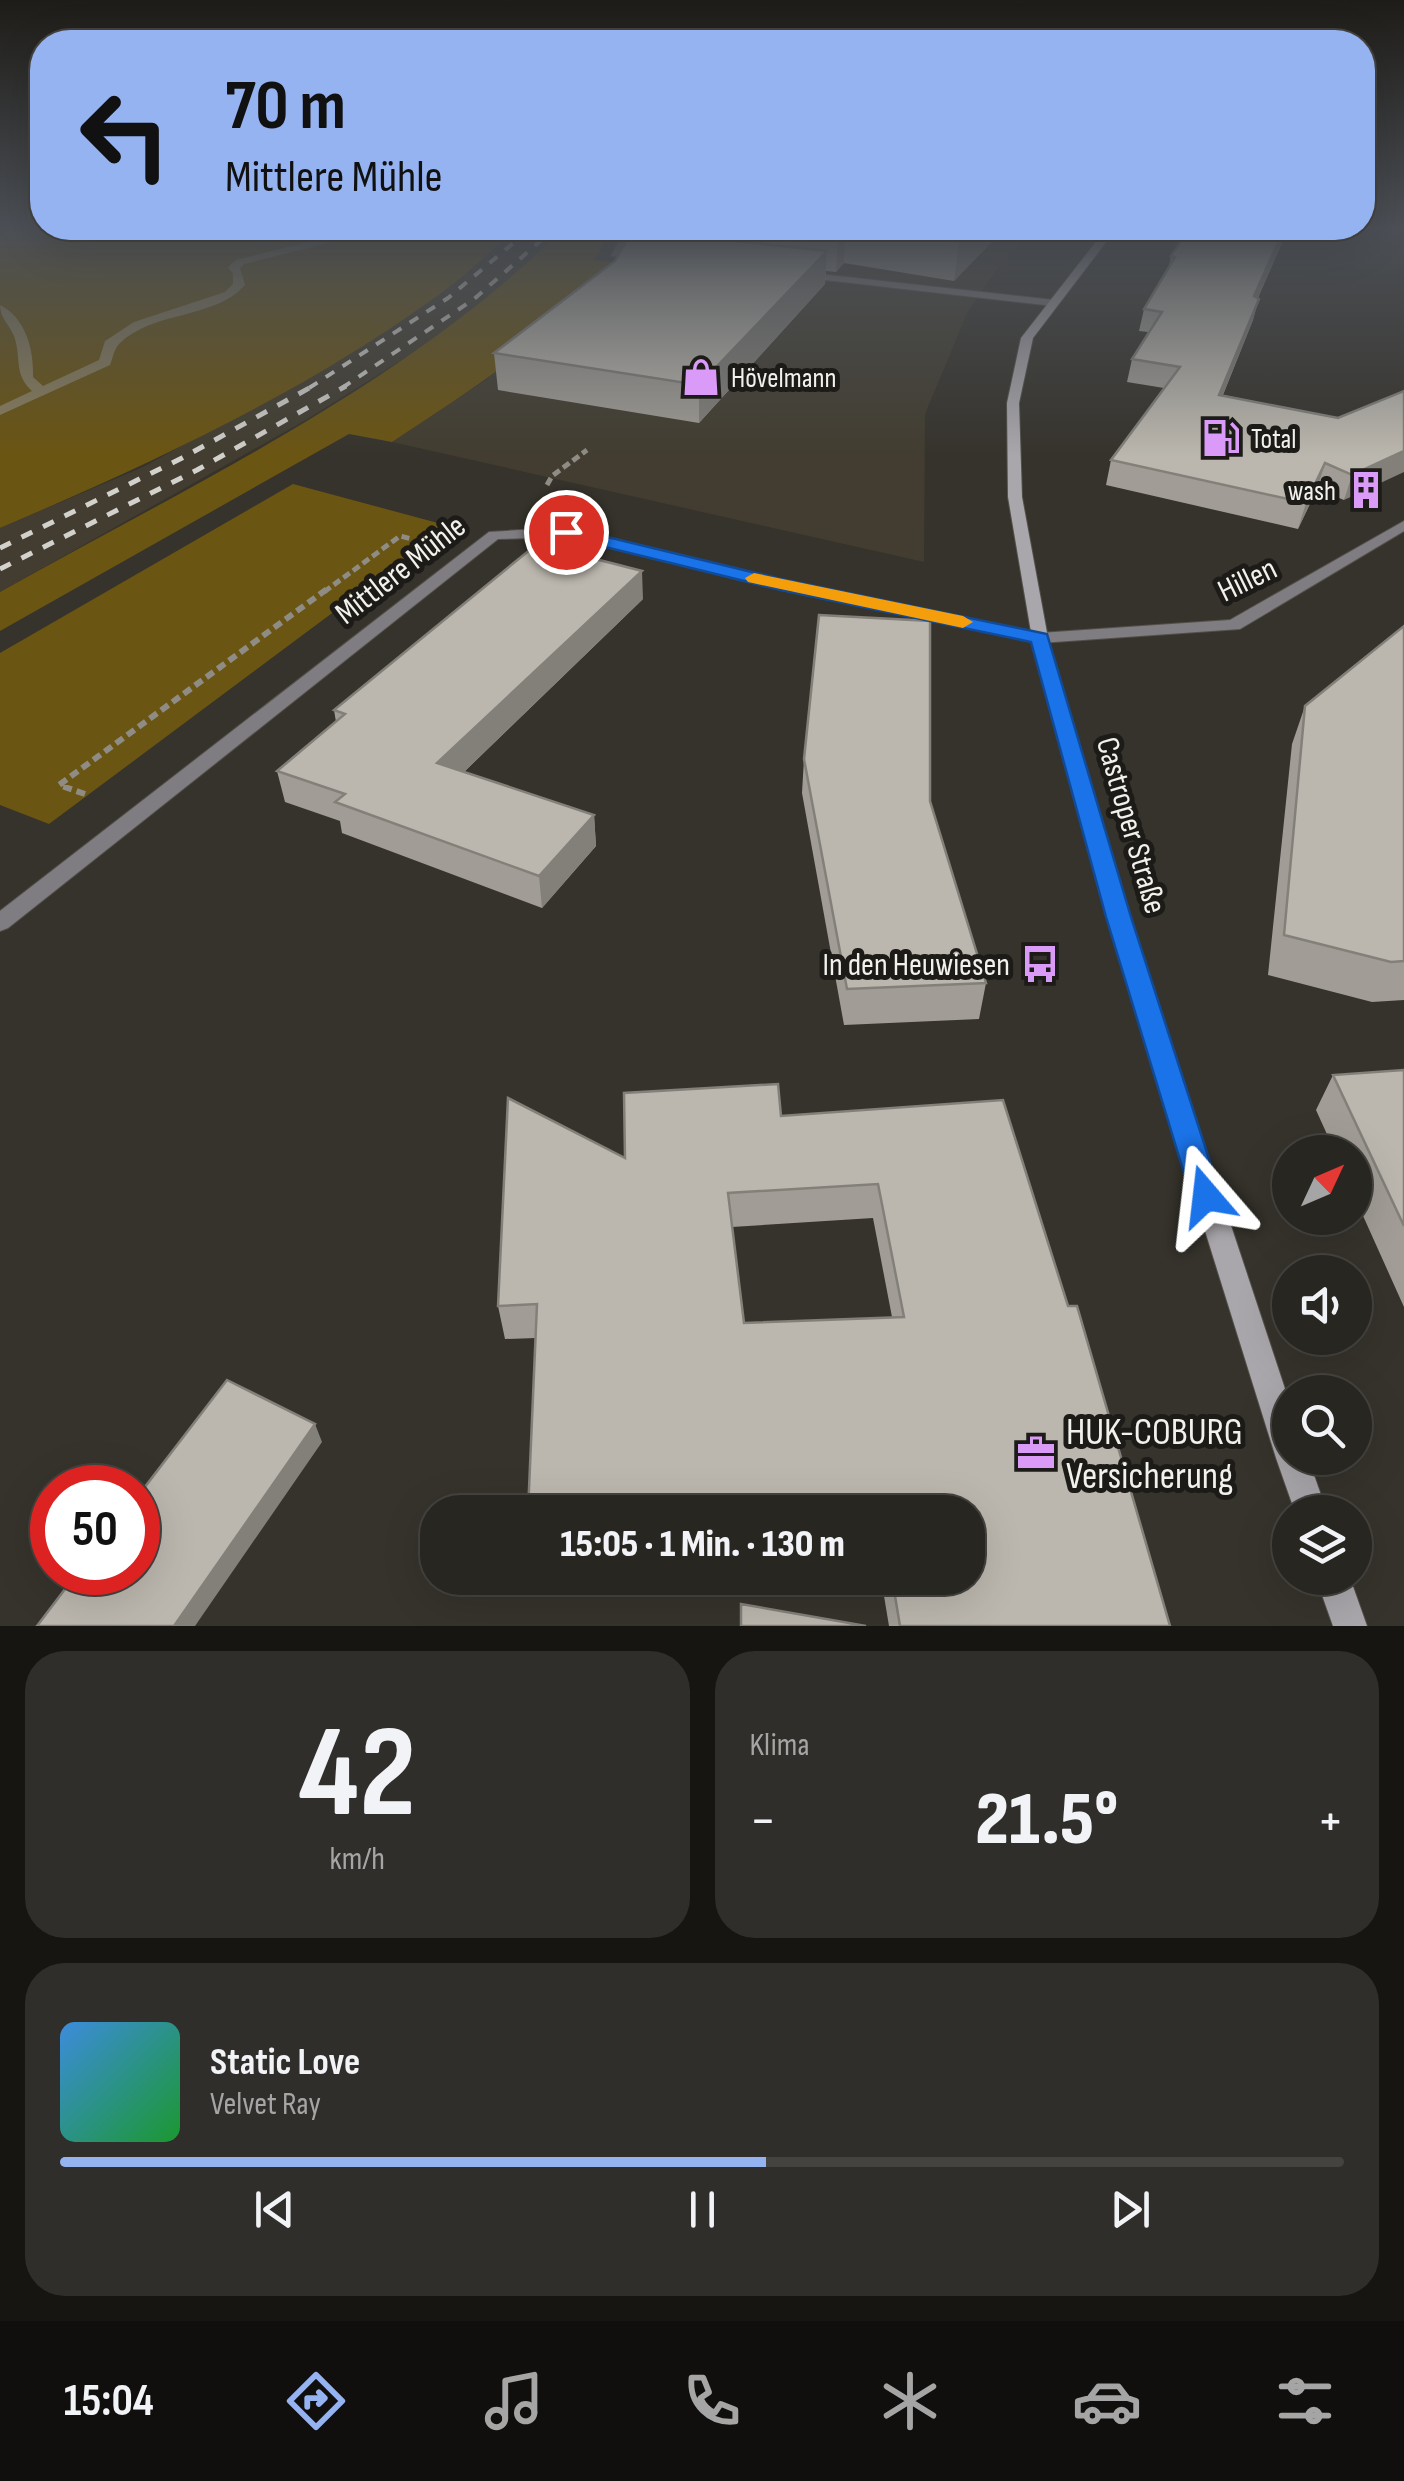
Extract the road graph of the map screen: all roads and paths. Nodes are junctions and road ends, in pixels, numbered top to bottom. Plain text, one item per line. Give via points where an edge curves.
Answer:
1 (1053, 305) edge
2 (1404, 525) edge
3 (1040, 638) junction
4 (0, 923) edge
5 (1272, 1395) edge
6 (1339, 1595) edge
7 (1350, 1626) edge

1 - 3 main road, Castroper Straße via 1027,338 1013,403 1015,497
2 - 3 street, Hillen via 1234,625
3 - 4 street, Mittlere Mühle via 566,532 494,535
3 - 5 main road, Castroper Straße via 1118,917
6 - 7 main road

